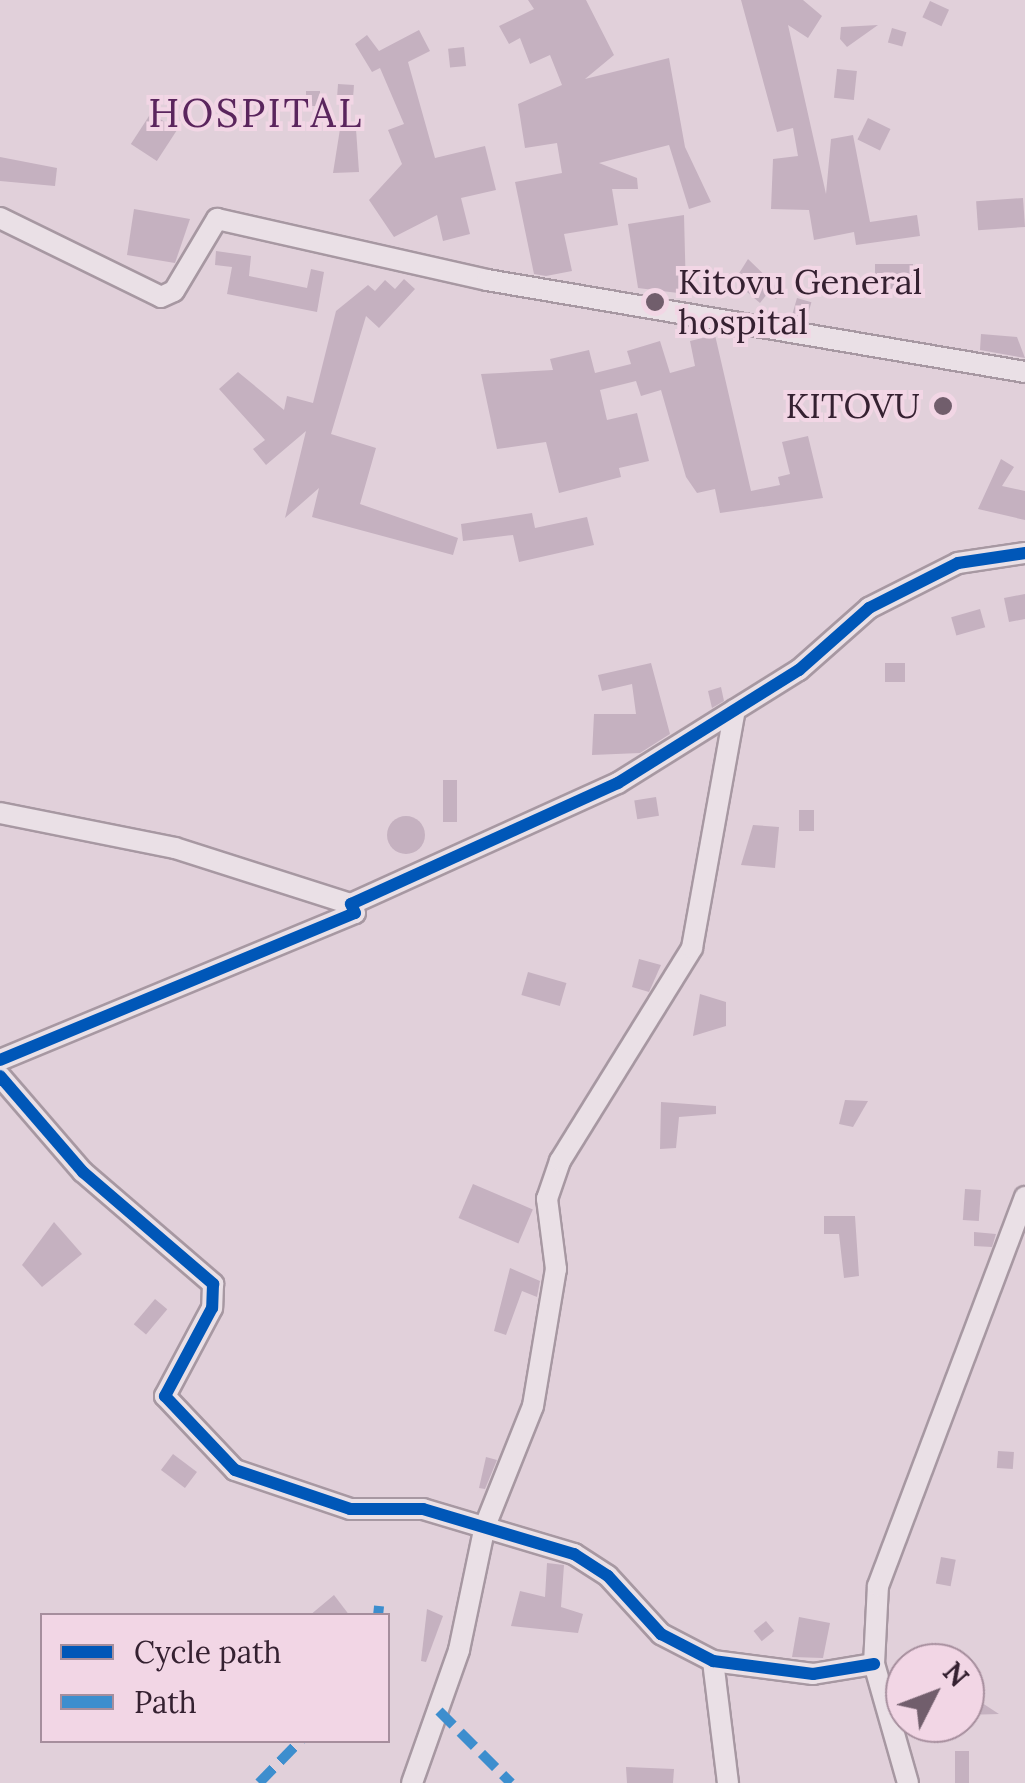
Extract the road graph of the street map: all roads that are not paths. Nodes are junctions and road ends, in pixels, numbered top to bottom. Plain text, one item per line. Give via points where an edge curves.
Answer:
1 (0, 218) edge
2 (1025, 372) edge
3 (1025, 553) edge
4 (735, 710) junction
5 (0, 813) edge
6 (351, 904) junction
7 (0, 1060) edge
8 (0, 1076) edge
9 (1025, 1197) edge
10 (485, 1526) junction
11 (713, 1661) junction
12 (874, 1664) junction
13 (412, 1783) edge
14 (728, 1783) edge
15 (908, 1783) edge

1 - 2 street via 161,297 174,291 216,218 486,280
3 - 4 street via 958,563 868,608
4 - 6 street via 618,783
4 - 10 street via 692,948 560,1161 547,1200 556,1268 534,1406
5 - 6 street via 174,848
6 - 7 street via 355,913
8 - 10 street via 82,1172 213,1284 212,1308 165,1396 235,1470 350,1509 423,1509
9 - 12 street via 878,1586
10 - 11 street via 586,1562 661,1634
10 - 13 street via 459,1650
11 - 12 street via 813,1674
11 - 14 street
12 - 15 street

